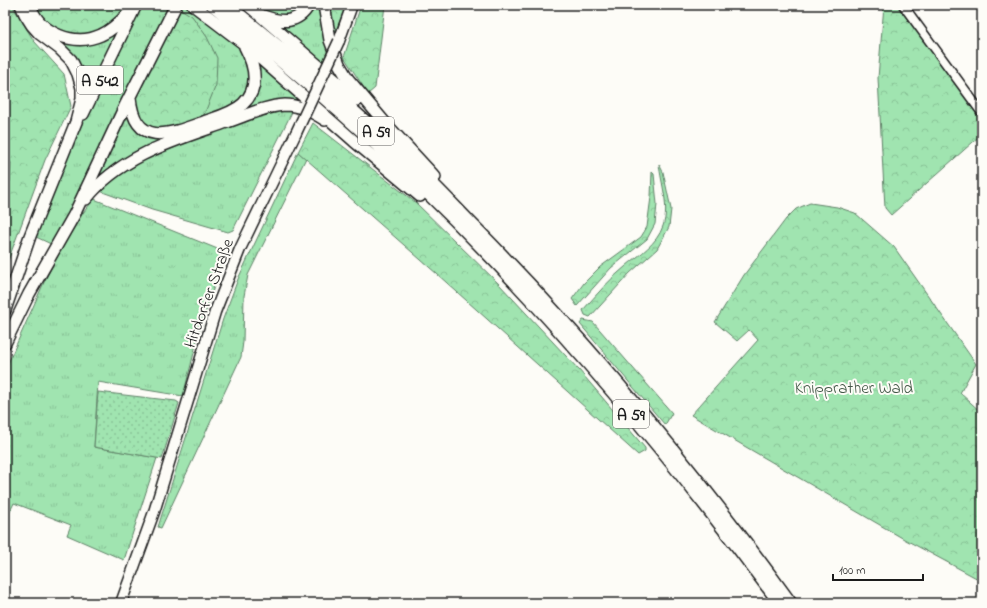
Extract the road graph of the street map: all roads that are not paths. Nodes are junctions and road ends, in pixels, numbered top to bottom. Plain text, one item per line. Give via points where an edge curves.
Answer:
1 (21, 5) edge
2 (30, 5) edge
3 (193, 5) edge
4 (212, 5) edge
5 (228, 5) edge
6 (248, 5) edge
7 (309, 5) edge
8 (324, 5) edge
9 (352, 5) edge
10 (903, 5) edge
11 (136, 6) edge
12 (174, 10) edge
13 (259, 14) junction
14 (243, 43) junction
15 (130, 98) junction
16 (982, 114) edge
17 (386, 124) junction
18 (354, 141) junction
19 (64, 152) junction
20 (74, 215) junction
21 (469, 235) junction
22 (514, 267) junction
23 (5, 310) edge
24 (5, 343) edge
25 (121, 603) edge
26 (779, 603) edge
27 (791, 603) edge

1 - 19 highway via 32,25 71,60 78,74 82,99
2 - 11 highway via 39,21 52,32 77,40 103,34
3 - 14 highway
4 - 21 highway, A 59 via 330,103
5 - 22 highway, A 59 via 337,96 425,176
6 - 13 highway
7 - 13 highway via 299,18 291,20 282,21
8 - 17 highway via 330,40 339,64 348,79
9 - 25 main road, Hitdorfer Straße, bridge via 339,42 240,249 220,299 154,512
10 - 16 street
11 - 19 highway, A 542
12 - 15 highway, A 542
13 - 17 highway
14 - 15 highway via 255,72 253,87 242,104 228,113 162,135 139,126 132,111
14 - 18 highway
15 - 20 highway, A 542
17 - 22 highway via 503,248
18 - 20 highway via 302,107 270,107 138,156 99,184
18 - 21 highway via 449,222
19 - 23 highway, A 542 via 30,236
20 - 24 highway, A 542 via 29,294
21 - 26 highway, A 59 via 554,324 618,399 674,466
22 - 27 highway, A 59 via 562,318 682,459

